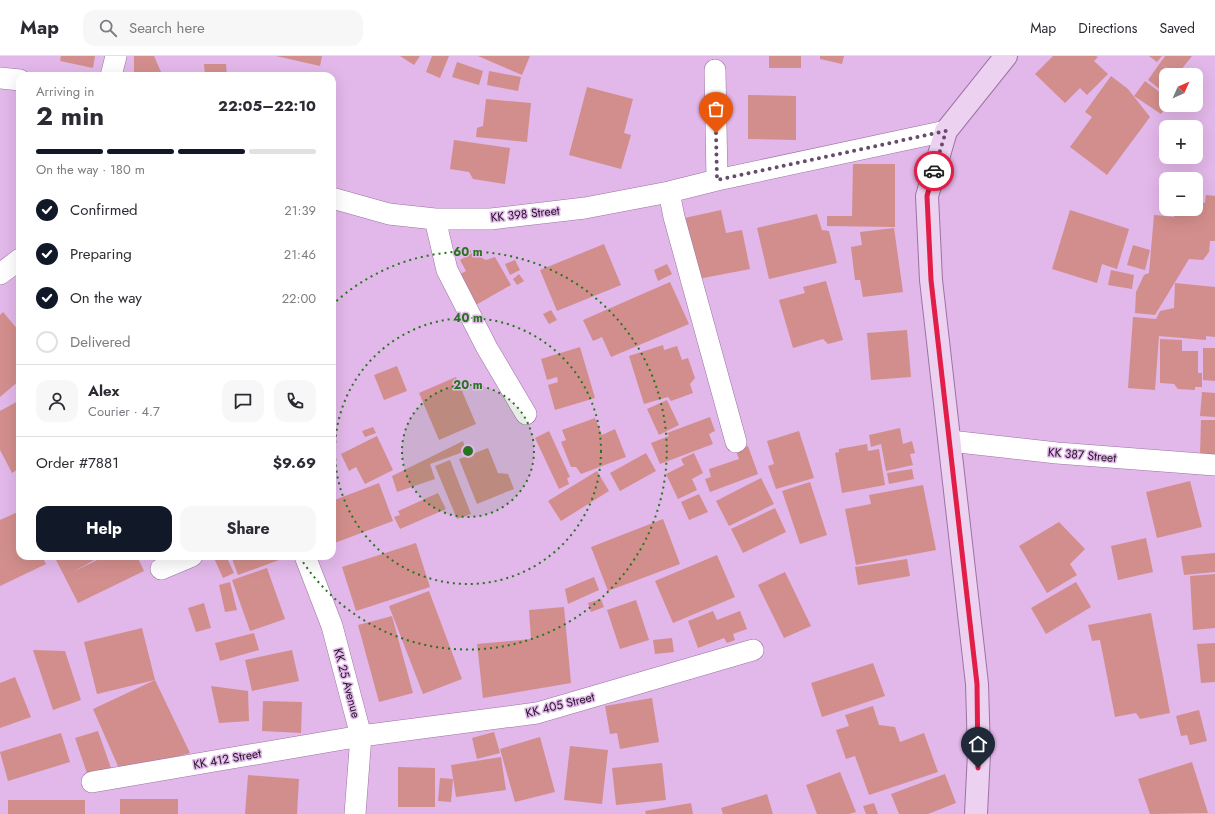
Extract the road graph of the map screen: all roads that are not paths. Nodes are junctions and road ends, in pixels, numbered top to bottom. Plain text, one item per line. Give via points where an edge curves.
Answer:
1 (116, 56) edge
2 (1006, 56) edge
3 (715, 70) dead end
4 (112, 72) edge
5 (0, 78) edge
6 (16, 80) edge
7 (946, 131) junction
8 (717, 180) junction
9 (669, 192) junction
10 (336, 199) edge
11 (435, 219) junction
12 (16, 262) edge
13 (0, 274) edge
14 (526, 414) dead end
15 (950, 441) junction
16 (736, 442) dead end
17 (1215, 465) edge
18 (182, 560) edge
19 (307, 560) edge
20 (161, 569) dead end
21 (753, 650) dead end
22 (362, 736) junction
23 (92, 782) dead end
24 (355, 814) edge
25 (976, 814) edge

1 - 4 street
2 - 7 main road
3 - 8 street
5 - 6 street
7 - 8 street, KK 398 Street
7 - 15 main road via 927,196 931,280
8 - 9 street, KK 398 Street
9 - 11 street, KK 398 Street via 585,208 491,219
9 - 16 street
10 - 11 street, KK 398 Street via 389,214
11 - 14 street via 447,270 487,348
12 - 13 street
15 - 17 street, KK 387 Street via 1057,453
15 - 25 main road via 977,684 979,753
18 - 20 street
19 - 22 street, KK 25 Avenue via 332,626
21 - 22 street, KK 405 Street via 537,713
22 - 23 street, KK 412 Street
22 - 24 street, KK 25 Avenue

